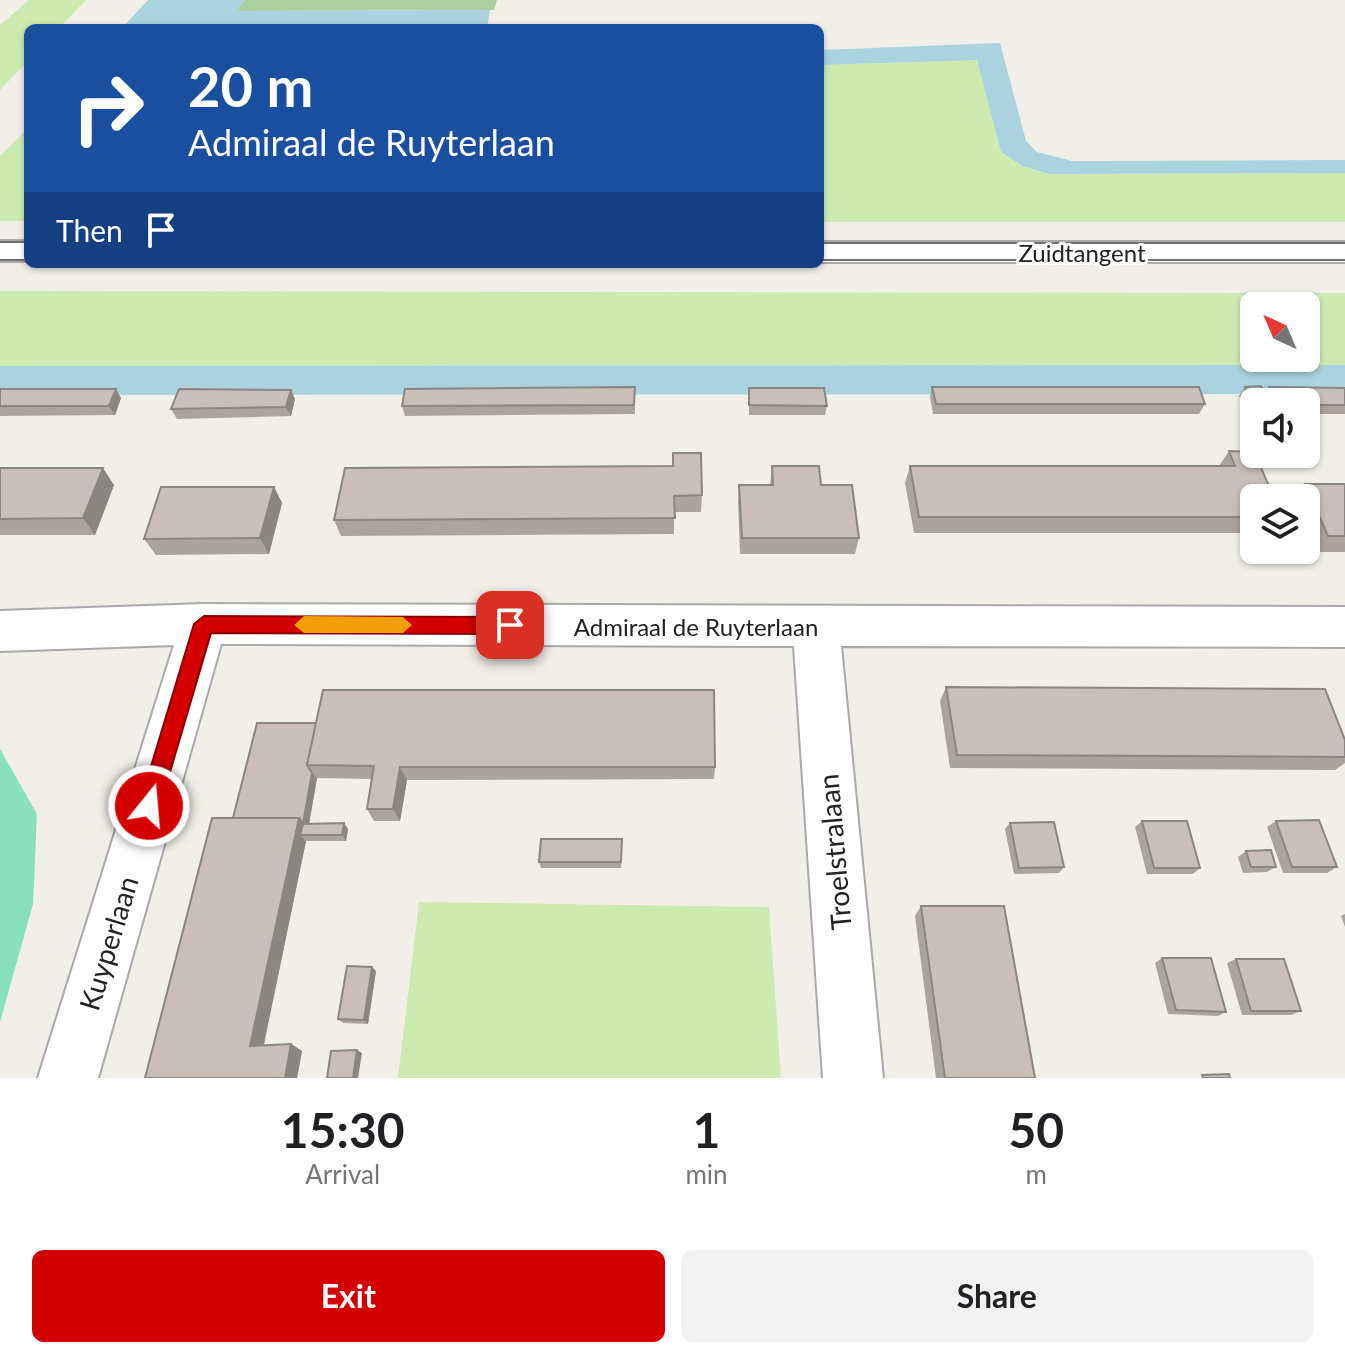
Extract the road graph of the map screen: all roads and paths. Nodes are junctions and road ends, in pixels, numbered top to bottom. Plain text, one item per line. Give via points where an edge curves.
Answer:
1 (0, 251) edge
2 (24, 251) edge
3 (824, 252) edge
4 (1345, 252) edge
5 (204, 624) junction
6 (816, 626) junction
7 (1345, 627) edge
8 (0, 631) edge
9 (68, 1078) edge
10 (853, 1078) edge

1 - 2 lane
3 - 4 lane, Zuidtangent
5 - 6 street, Admiraal de Ruyterlaan
5 - 8 street, Admiraal de Ruyterlaan
5 - 9 street, Kuyperlaan
6 - 7 street, Admiraal de Ruyterlaan
6 - 10 street, Troelstralaan

